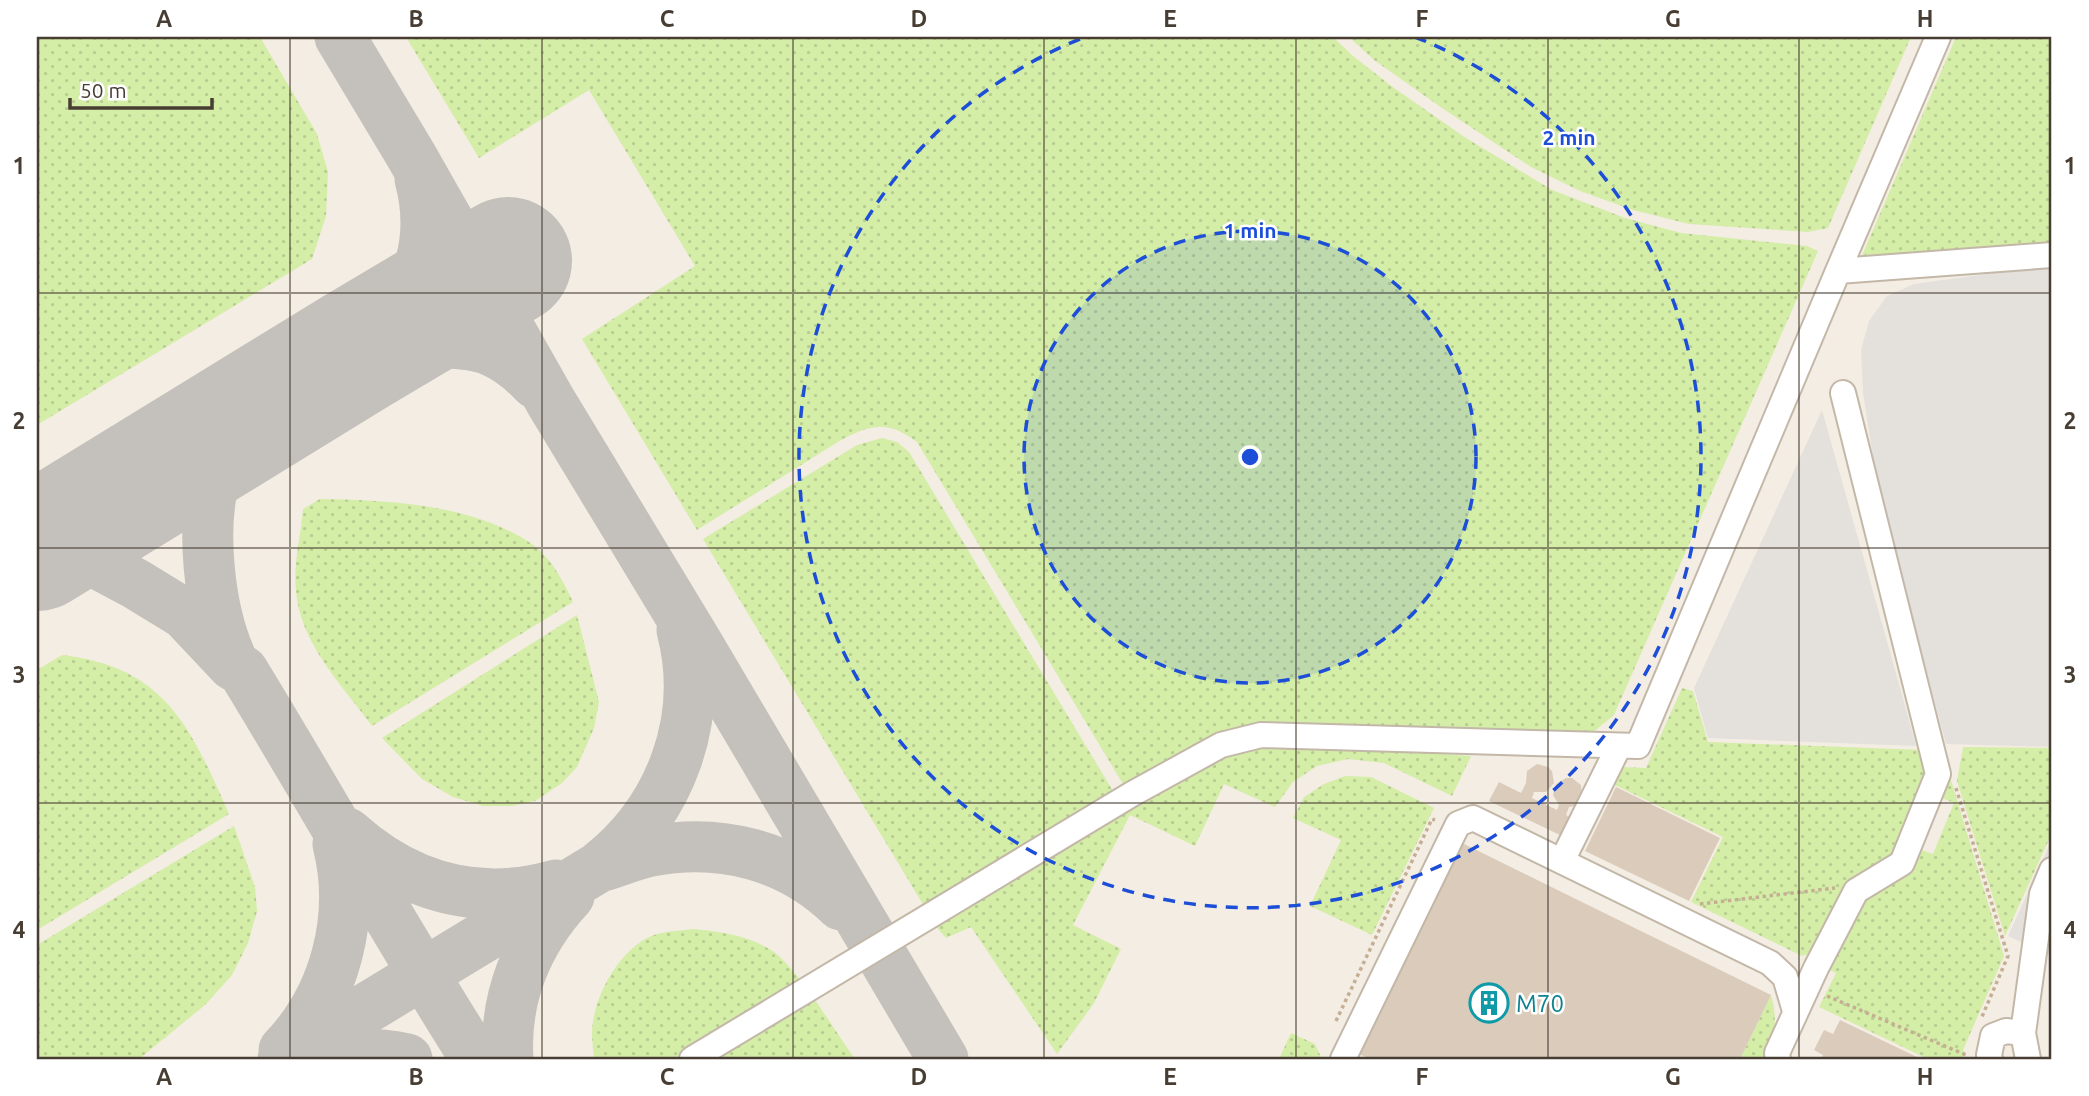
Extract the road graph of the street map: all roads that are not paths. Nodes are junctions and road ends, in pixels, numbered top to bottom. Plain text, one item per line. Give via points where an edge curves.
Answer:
1 (1938, 37) edge
2 (2052, 255) edge
3 (1838, 271) junction
4 (1843, 393) dead end
5 (1619, 746) junction
6 (1562, 861) junction
7 (2052, 870) edge
8 (1795, 1011) junction
9 (2023, 1033) junction
10 (692, 1059) edge
11 (1343, 1059) edge
12 (1778, 1059) edge
13 (1990, 1059) edge
14 (2028, 1059) edge

1 - 3 lane
2 - 3 lane
3 - 5 lane via 1638,746
4 - 8 lane via 1938,774 1902,863 1856,891
5 - 6 lane
5 - 10 lane via 1261,735 1221,744
6 - 8 lane via 1770,963 1785,977
6 - 11 lane via 1473,818 1458,824
7 - 9 lane via 2042,894
8 - 12 lane
9 - 13 lane via 2006,1031 1993,1036
9 - 14 lane

